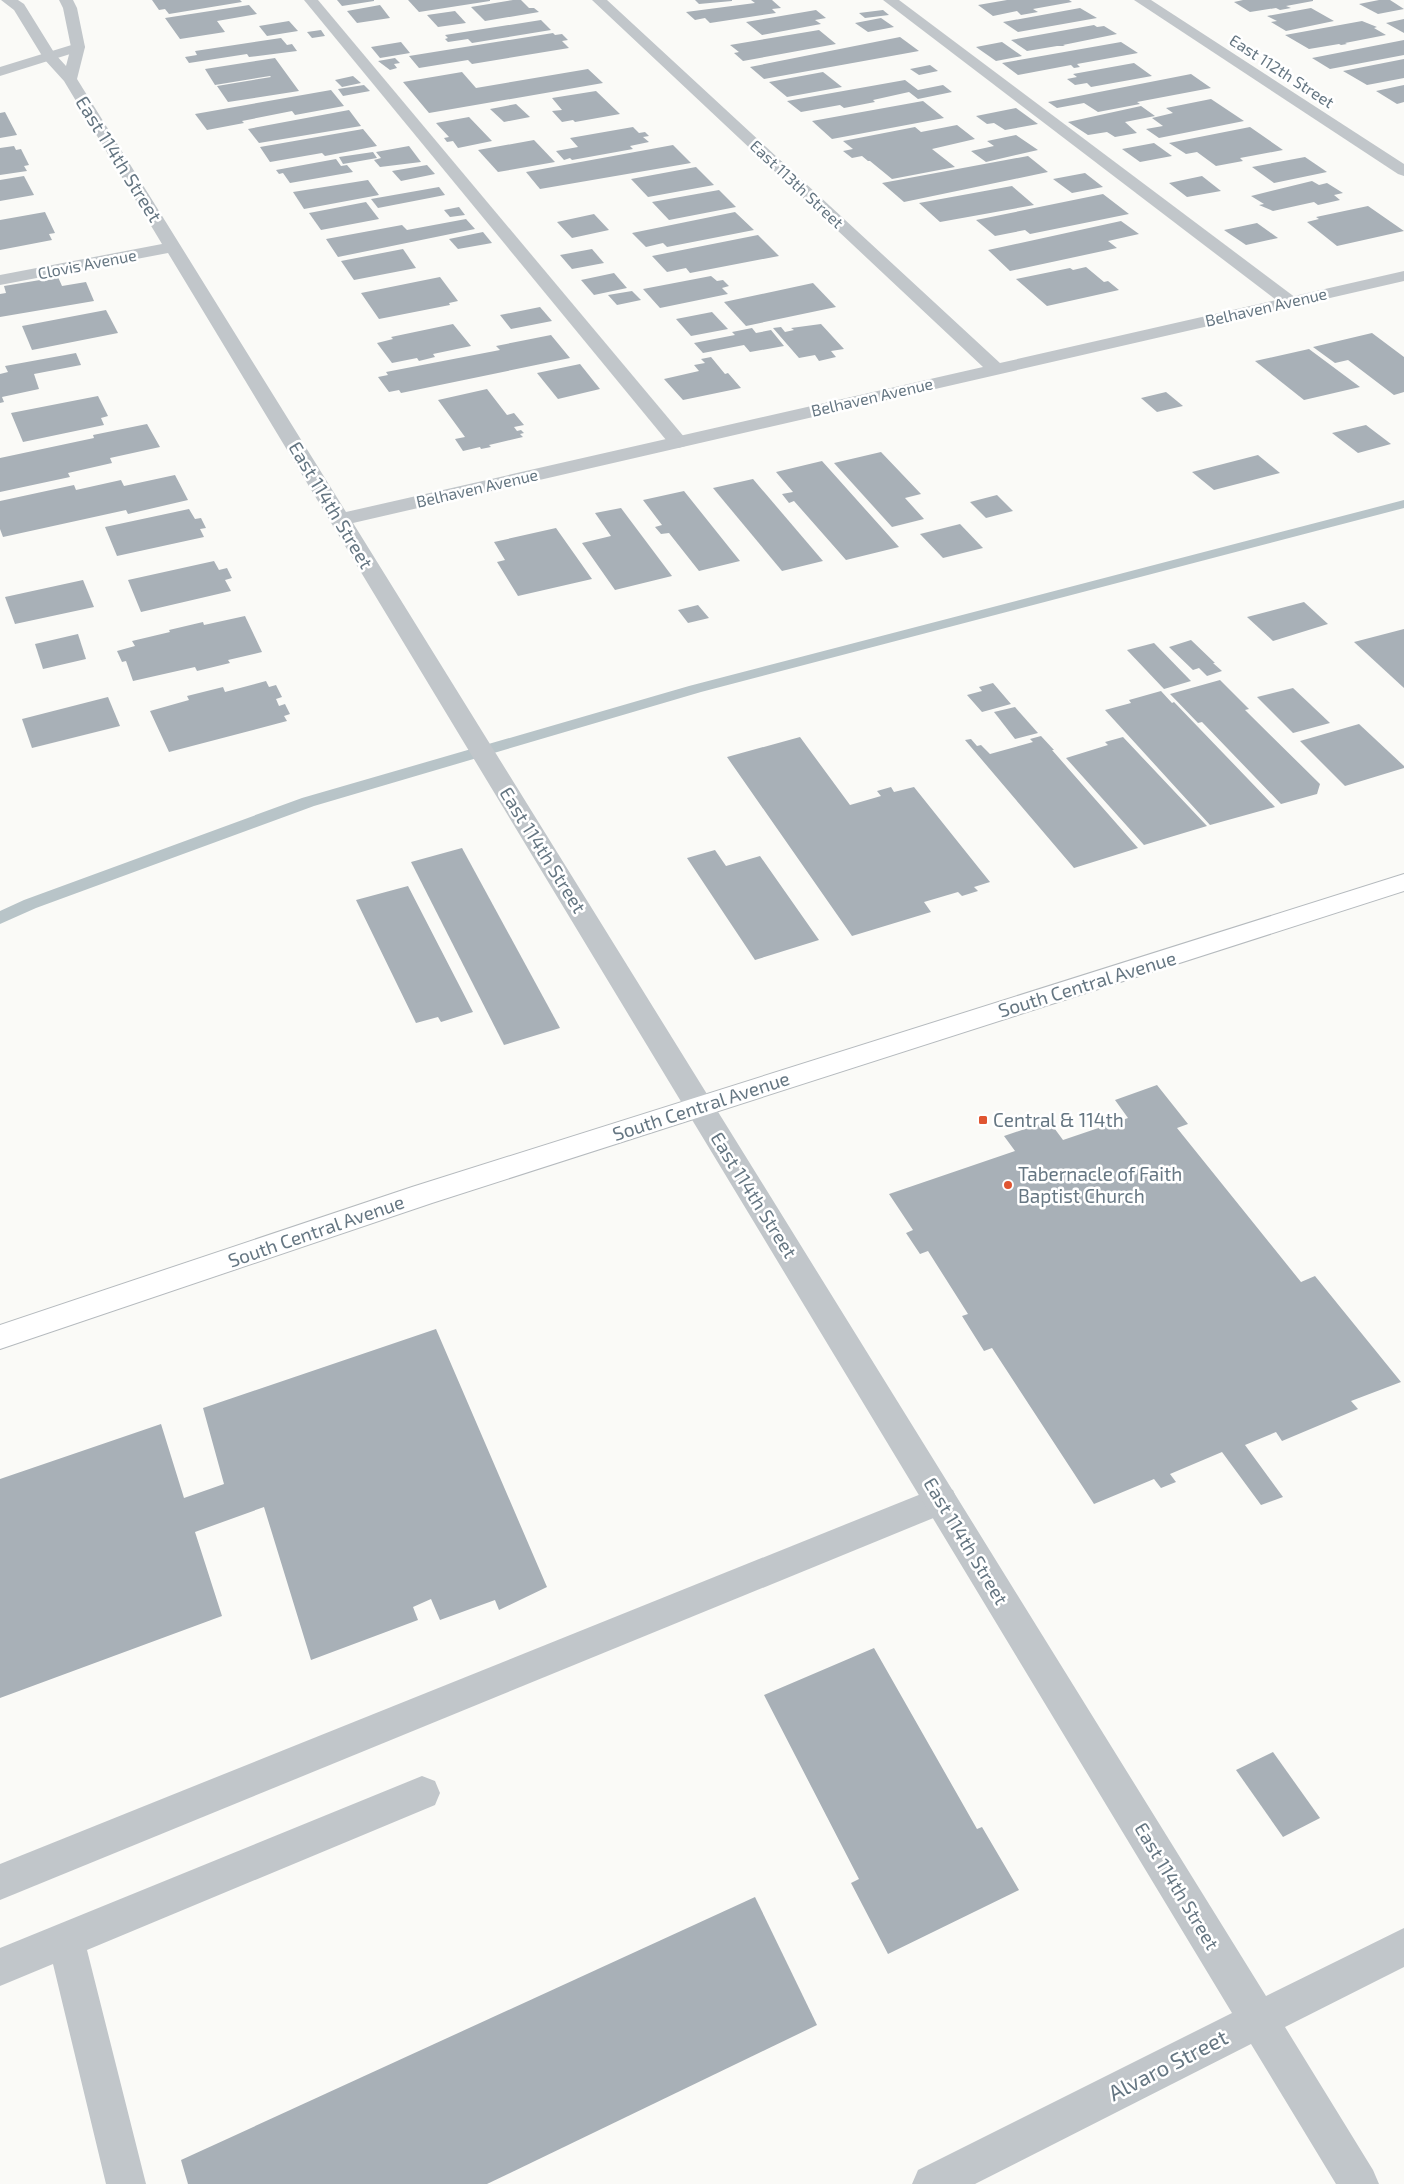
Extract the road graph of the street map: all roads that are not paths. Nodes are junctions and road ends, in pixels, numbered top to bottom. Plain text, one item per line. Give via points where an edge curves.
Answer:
1 (8, 0) edge
2 (66, 0) edge
3 (312, 0) edge
4 (599, 0) edge
5 (890, 0) edge
6 (1141, 0) edge
7 (78, 47) junction
8 (49, 56) junction
9 (0, 72) edge
10 (70, 79) junction
11 (1404, 171) edge
12 (173, 247) junction
13 (1404, 276) edge
14 (0, 280) edge
15 (1290, 302) junction
16 (995, 368) junction
17 (678, 442) junction
18 (340, 520) junction
19 (1404, 882) edge
20 (699, 1107) junction
21 (0, 1337) edge
22 (941, 1500) junction
23 (422, 1793) dead end
24 (0, 1882) edge
25 (66, 1940) junction
26 (1404, 1947) edge
27 (0, 1967) edge
28 (1258, 2019) junction
29 (126, 2184) edge
30 (932, 2184) edge
31 (1360, 2184) edge

1 - 8 street, East 114th Street via 19,7
2 - 7 street, East 114th Street
3 - 17 street
4 - 16 street, East 113th Street
5 - 15 street
6 - 11 street, East 112th Street
7 - 8 street
7 - 10 street, East 114th Street
8 - 9 street
8 - 10 street, East 114th Street
10 - 12 street, East 114th Street
12 - 14 street, Clovis Avenue
12 - 18 street, East 114th Street
13 - 15 street, Belhaven Avenue
15 - 16 street, Belhaven Avenue
16 - 17 street, Belhaven Avenue
17 - 18 street, Belhaven Avenue
18 - 20 street, East 114th Street
19 - 20 main road, South Central Avenue
20 - 21 main road, South Central Avenue via 422,1195
20 - 22 street, East 114th Street
22 - 24 street
22 - 28 street, East 114th Street
23 - 25 street
25 - 27 street
25 - 29 street
26 - 28 street, Alvaro Street
28 - 30 street, Alvaro Street
28 - 31 street, East 114th Street

